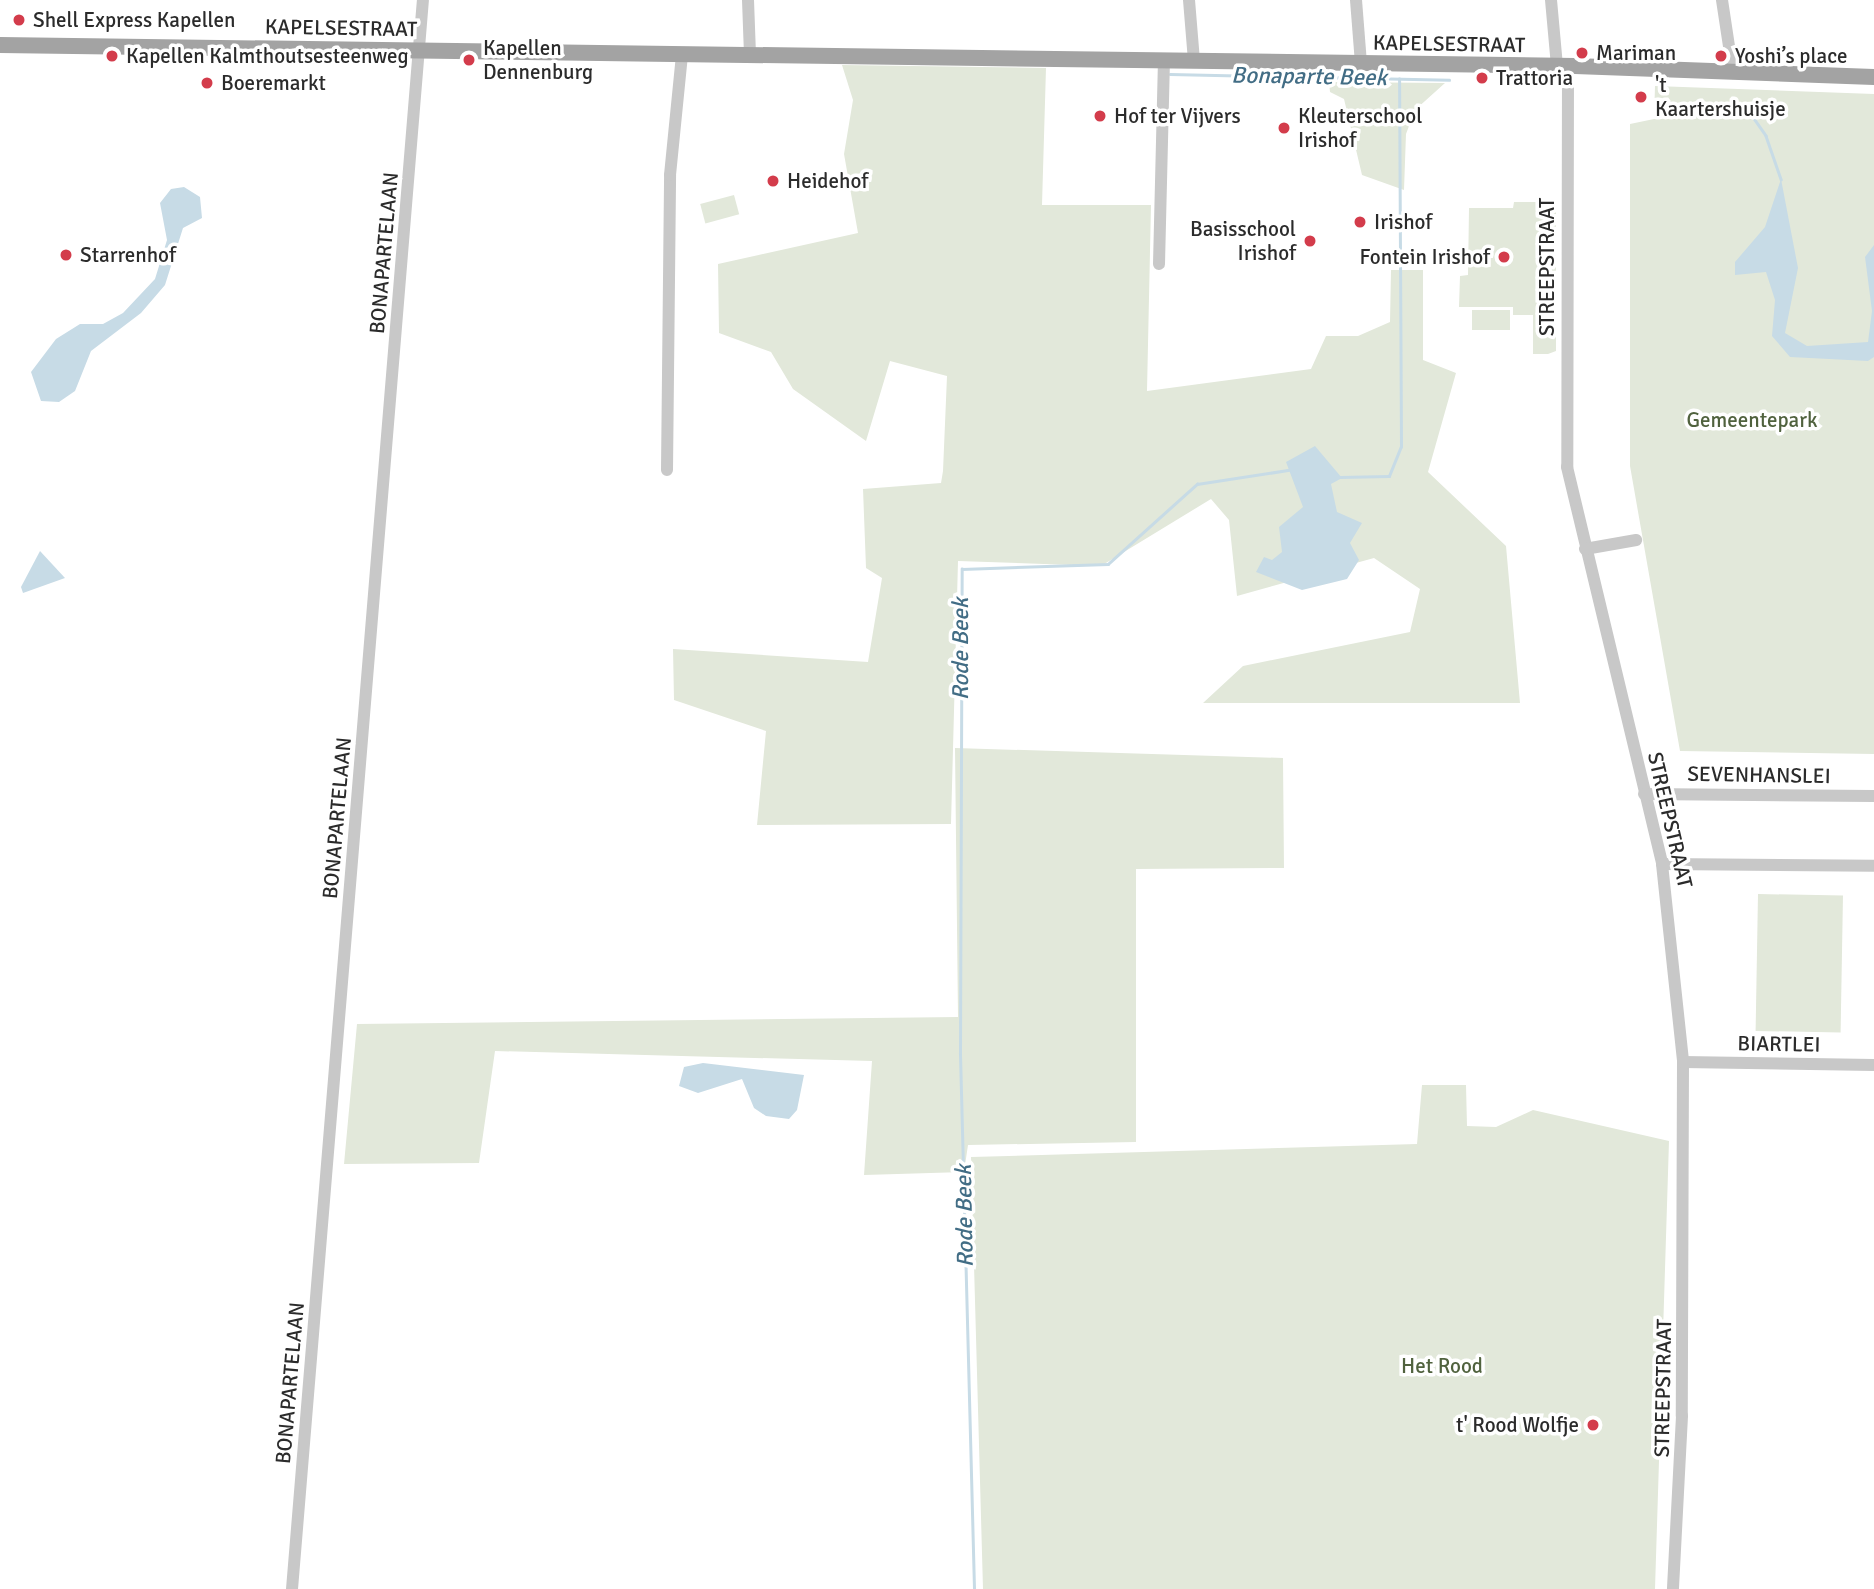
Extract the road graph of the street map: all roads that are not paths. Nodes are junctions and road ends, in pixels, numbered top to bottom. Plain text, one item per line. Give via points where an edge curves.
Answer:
1 (423, 0) edge
2 (748, 0) edge
3 (1189, 0) edge
4 (1356, 0) edge
5 (1551, 0) edge
6 (1721, 0) edge
7 (0, 45) edge
8 (420, 50) junction
9 (682, 55) junction
10 (750, 55) junction
11 (1164, 60) junction
12 (1194, 61) junction
13 (1361, 63) junction
14 (1562, 66) junction
15 (1733, 73) junction
16 (1874, 77) edge
17 (1159, 264) dead end
18 (667, 470) dead end
19 (1636, 540) dead end
20 (1586, 549) junction
21 (1644, 793) junction
22 (1874, 796) edge
23 (1662, 864) junction
24 (1874, 866) edge
25 (1683, 1062) junction
26 (1874, 1065) edge
27 (292, 1589) edge
28 (1673, 1589) edge

1 - 8 street, BONAPARTELAAN
2 - 10 street
3 - 12 street
4 - 13 street
5 - 14 street, STREEPSTRAAT
6 - 15 street
7 - 8 main road, KAPELSESTRAAT
8 - 9 main road, KAPELSESTRAAT
8 - 27 street, BONAPARTELAAN
9 - 10 main road, KAPELSESTRAAT
9 - 18 street via 670,175
10 - 11 main road, KAPELSESTRAAT
11 - 12 main road, KAPELSESTRAAT
11 - 17 street
12 - 13 main road, KAPELSESTRAAT
13 - 14 main road, KAPELSESTRAAT
14 - 15 main road, KAPELSESTRAAT
14 - 20 street, STREEPSTRAAT via 1566,449
15 - 16 main road, KAPELSESTRAAT
19 - 20 street
20 - 21 street, STREEPSTRAAT
21 - 22 street, SEVENHANSLEI
21 - 23 street, STREEPSTRAAT
23 - 24 street
23 - 25 street, STREEPSTRAAT
25 - 26 street, BIARTLEI
25 - 28 street, STREEPSTRAAT via 1685,1149

